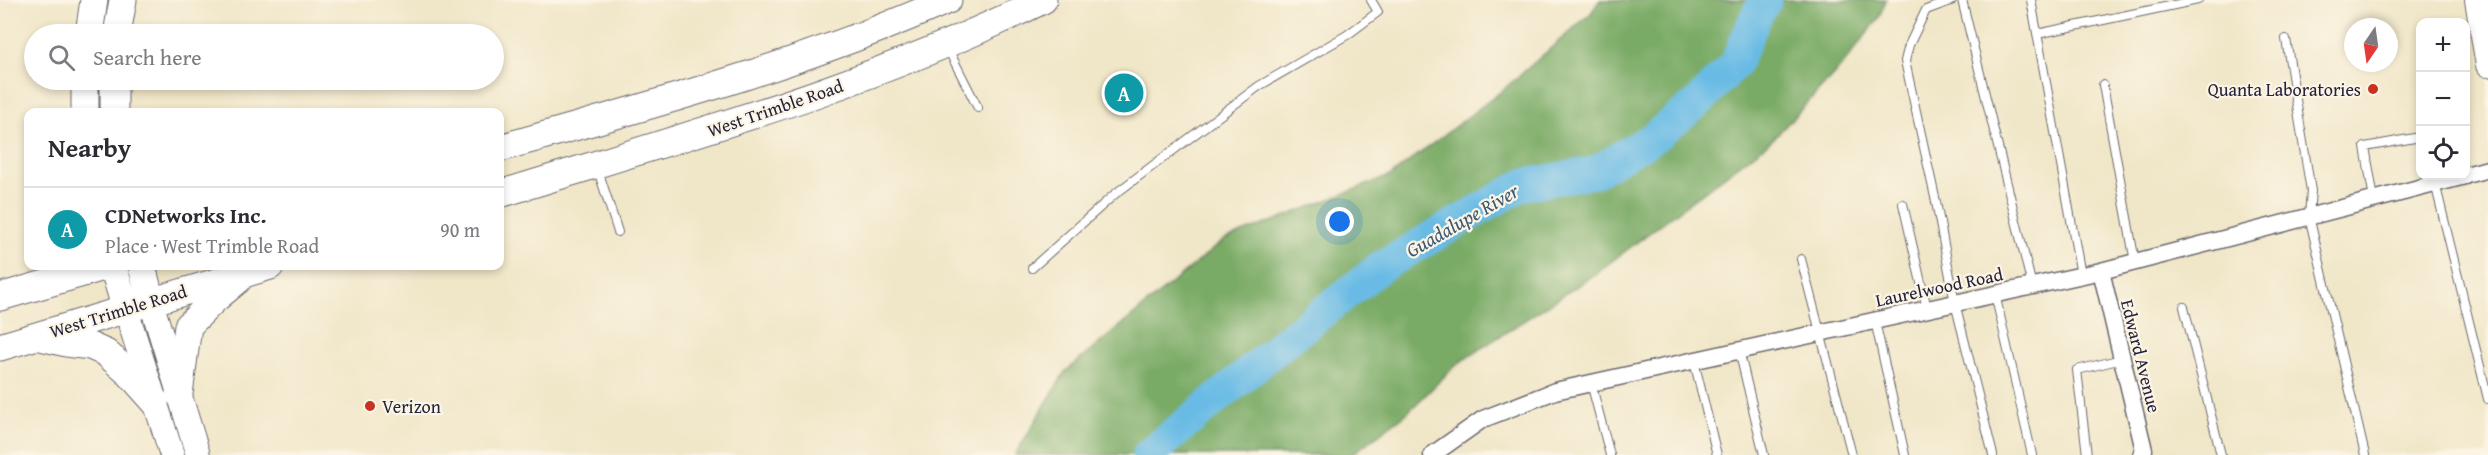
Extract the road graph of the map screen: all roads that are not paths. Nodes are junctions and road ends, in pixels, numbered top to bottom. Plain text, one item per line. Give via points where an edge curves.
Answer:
1 (94, 0) edge
2 (123, 0) edge
3 (948, 0) edge
4 (1042, 0) edge
5 (1371, 0) edge
6 (1953, 0) edge
7 (1962, 0) edge
8 (2031, 0) edge
9 (2198, 0) edge
10 (2477, 0) edge
11 (90, 24) edge
12 (119, 24) edge
13 (2037, 34) junction
14 (2286, 39) dead end
15 (945, 44) junction
16 (2488, 65) edge
17 (2103, 84) dead end
18 (85, 90) edge
19 (114, 90) edge
20 (85, 108) edge
21 (114, 108) edge
22 (978, 108) dead end
23 (2416, 138) edge
24 (504, 147) edge
25 (597, 164) junction
26 (2488, 170) edge
27 (2470, 174) edge
28 (2446, 180) edge
29 (2435, 183) junction
30 (504, 193) edge
31 (2374, 199) junction
32 (1903, 204) dead end
33 (2309, 216) junction
34 (618, 232) dead end
35 (1801, 259) dead end
36 (2135, 262) junction
37 (1032, 268) dead end
38 (48, 270) edge
39 (93, 270) edge
40 (116, 270) edge
41 (142, 270) edge
42 (256, 270) edge
43 (258, 270) edge
44 (2101, 271) junction
45 (2081, 275) junction
46 (2032, 286) junction
47 (11, 294) edge
48 (1995, 294) junction
49 (1955, 303) junction
50 (139, 306) junction
51 (2184, 306) dead end
52 (1927, 309) junction
53 (1875, 321) junction
54 (1822, 332) junction
55 (37, 336) junction
56 (0, 347) edge
57 (1739, 350) junction
58 (2122, 359) junction
59 (1694, 361) junction
60 (1591, 383) junction
61 (167, 398) junction
62 (2488, 399) edge
63 (2147, 453) edge
64 (172, 455) edge
65 (198, 455) edge
66 (1432, 455) edge
67 (1610, 455) edge
68 (1717, 455) edge
69 (1764, 455) edge
70 (1852, 455) edge
71 (1905, 455) edge
72 (1993, 455) edge
73 (2032, 455) edge
74 (2087, 455) edge
75 (2221, 455) edge
76 (2365, 455) edge

1 - 11 main road
2 - 12 main road
3 - 24 main road via 829,48
4 - 15 main road, West Trimble Road
5 - 37 lane via 1378,12 1250,93 1115,194
6 - 49 lane via 1926,10 1905,61
7 - 46 lane
8 - 13 lane
9 - 13 lane
10 - 16 main road
13 - 45 lane
14 - 33 lane via 2310,180
15 - 22 lane
15 - 25 main road, West Trimble Road via 839,87
17 - 36 lane
18 - 20 main road
19 - 21 main road
23 - 31 lane via 2365,147
25 - 30 main road, West Trimble Road
25 - 34 lane
26 - 27 street, Laurelwood Road
28 - 29 street, Laurelwood Road
29 - 31 street, Laurelwood Road
29 - 62 lane
31 - 33 street, Laurelwood Road
32 - 52 lane
33 - 36 street, Laurelwood Road
33 - 76 lane
35 - 54 lane
36 - 44 street, Laurelwood Road
38 - 47 main road
39 - 47 main road
40 - 50 main road
41 - 50 main road
42 - 50 main road, West Trimble Road
43 - 61 main road via 214,300 188,326
44 - 45 street, Laurelwood Road
44 - 58 street, Edward Avenue
45 - 46 street, Laurelwood Road
46 - 48 street, Laurelwood Road
48 - 49 street, Laurelwood Road
48 - 73 lane
49 - 52 street, Laurelwood Road
49 - 72 lane
50 - 55 main road, West Trimble Road
50 - 61 main road
51 - 75 lane
52 - 53 street, Laurelwood Road
53 - 54 street, Laurelwood Road
53 - 71 lane
54 - 57 street, Laurelwood Road
54 - 70 lane
55 - 56 main road, West Trimble Road
55 - 61 main road via 106,353
57 - 59 street, Laurelwood Road
57 - 69 lane
58 - 63 street, Edward Avenue
58 - 74 lane via 2077,370
59 - 60 street, Laurelwood Road
59 - 68 lane
60 - 66 street, Laurelwood Road via 1555,391 1483,419
60 - 67 lane
61 - 64 main road
61 - 65 main road

